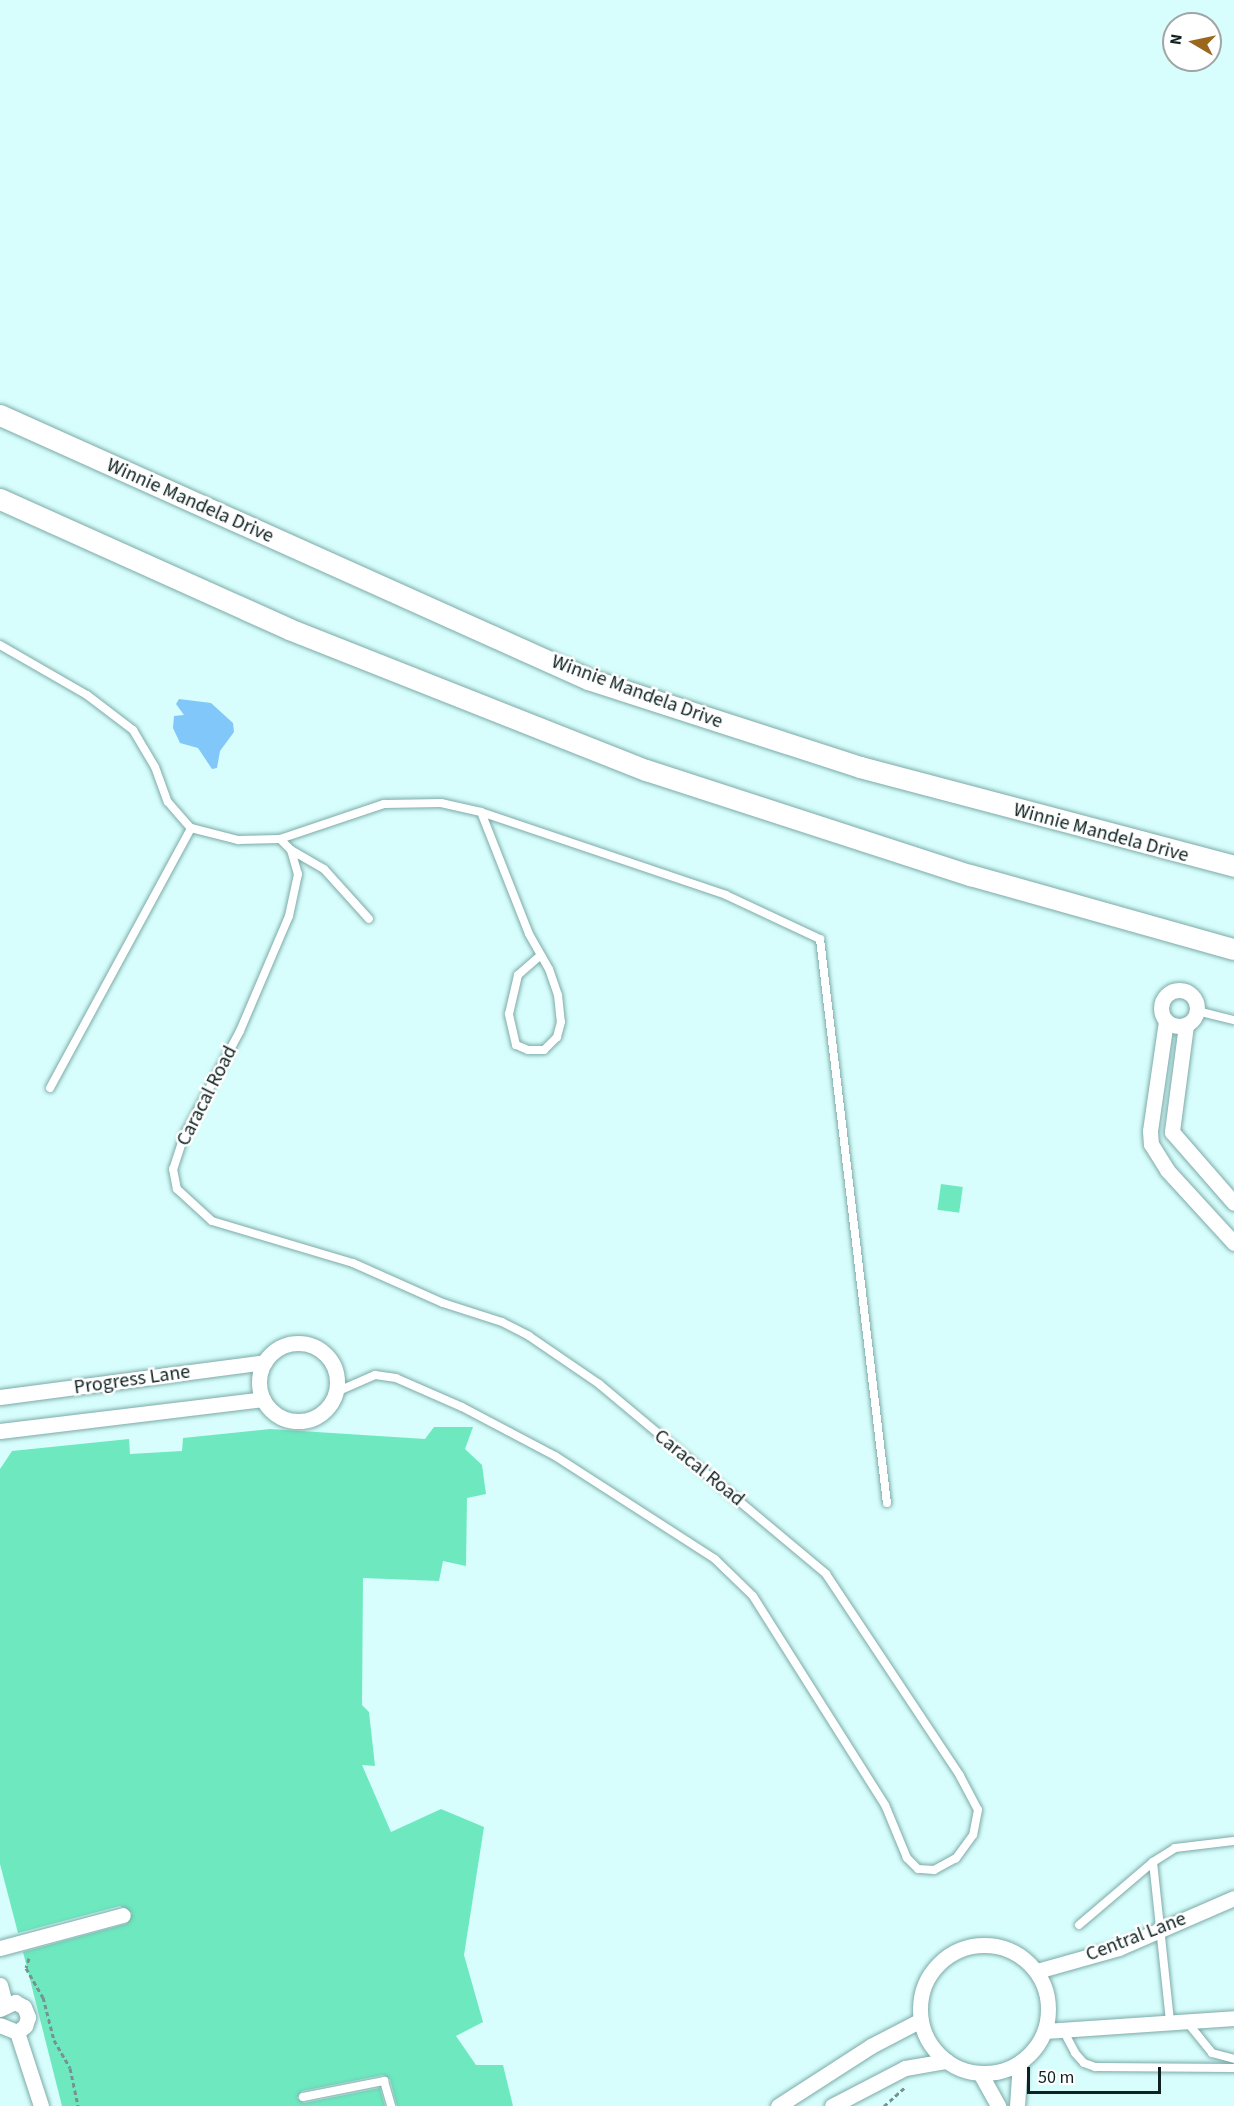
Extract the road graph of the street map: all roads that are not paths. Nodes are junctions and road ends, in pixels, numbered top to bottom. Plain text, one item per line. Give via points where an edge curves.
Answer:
1 (0, 415) edge
2 (0, 500) edge
3 (0, 645) edge
4 (481, 812) junction
5 (191, 828) junction
6 (280, 839) junction
7 (291, 850) junction
8 (1234, 866) edge
9 (369, 919) dead end
10 (1234, 949) edge
11 (541, 955) junction
12 (1197, 1011) junction
13 (1234, 1020) edge
14 (1166, 1021) junction
15 (1186, 1025) junction
16 (50, 1088) dead end
17 (1234, 1203) edge
18 (1234, 1243) edge
19 (264, 1362) junction
20 (336, 1392) junction
21 (0, 1397) edge
22 (263, 1399) junction
23 (0, 1431) edge
24 (887, 1503) dead end
25 (1234, 1841) edge
26 (1153, 1863) junction
27 (1234, 1898) edge
28 (123, 1915) dead end
29 (1079, 1925) dead end
30 (1161, 1930) junction
31 (0, 1948) edge
32 (1037, 1971) junction
33 (0, 1985) edge
34 (3, 2007) edge
35 (1234, 2018) edge
36 (921, 2020) junction
37 (1186, 2020) junction
38 (1170, 2021) junction
39 (0, 2025) edge
40 (1063, 2029) junction
41 (1045, 2031) junction
42 (17, 2032) junction
43 (1234, 2059) edge
44 (946, 2061) junction
45 (1020, 2062) junction
46 (1234, 2068) edge
47 (980, 2073) junction
48 (303, 2097) dead end
49 (41, 2106) edge
50 (390, 2106) edge
51 (778, 2106) edge
52 (832, 2106) edge
53 (998, 2106) edge
54 (1017, 2106) edge

1 - 8 main road, Winnie Mandela Drive via 588,679 860,767
2 - 10 main road via 289,630 646,770 970,875
3 - 5 lane via 87,695 133,730 155,767 168,802
4 - 6 lane via 441,803 384,804
4 - 11 lane
4 - 24 lane via 726,895 820,939
5 - 6 lane via 238,840
5 - 16 lane
6 - 7 lane
7 - 9 lane via 324,869
7 - 20 lane, Caracal Road via 298,874 289,916 240,1031 184,1136 173,1169 177,1189 212,1221 353,1263 443,1303 502,1322 599,1384 826,1574 960,1776 978,1810 973,1835 956,1858 934,1870 918,1869 908,1858 885,1805 760,1606 715,1559 555,1456 462,1407 396,1378 375,1375
11 - 11 lane via 558,995 561,1022 557,1037 544,1050 528,1050 516,1045 509,1014 518,975
12 - 13 lane
12 - 14 street via 1191,994 1174,990 1161,1002
12 - 15 street
14 - 15 street
14 - 18 street via 1151,1144 1167,1170
15 - 17 street via 1172,1132
19 - 20 street via 293,1343 310,1345 325,1353 335,1367
19 - 21 street, Progress Lane
19 - 22 street via 259,1380
20 - 22 street via 321,1414 306,1421 288,1420 273,1412
22 - 23 street, Progress Lane
25 - 26 lane via 1175,1848
26 - 29 lane
26 - 30 lane
27 - 30 street, Central Lane
28 - 31 street
30 - 32 street, Central Lane via 1119,1948
30 - 38 lane
32 - 36 street via 1010,1949 993,1944 959,1949 932,1970 922,1994
32 - 41 street via 1047,2000
33 - 34 street
34 - 42 street via 20,2004 27,2012 27,2022
35 - 37 street
36 - 44 street via 930,2043
36 - 51 street via 871,2046
37 - 38 street
37 - 43 lane via 1212,2052
38 - 40 street
39 - 42 street
40 - 41 street
40 - 46 lane via 1075,2053 1084,2063 1095,2067
41 - 45 street
42 - 49 street
44 - 47 street
44 - 52 street via 905,2068
45 - 47 street via 1001,2071
45 - 54 street
47 - 53 street
48 - 50 lane via 384,2081

